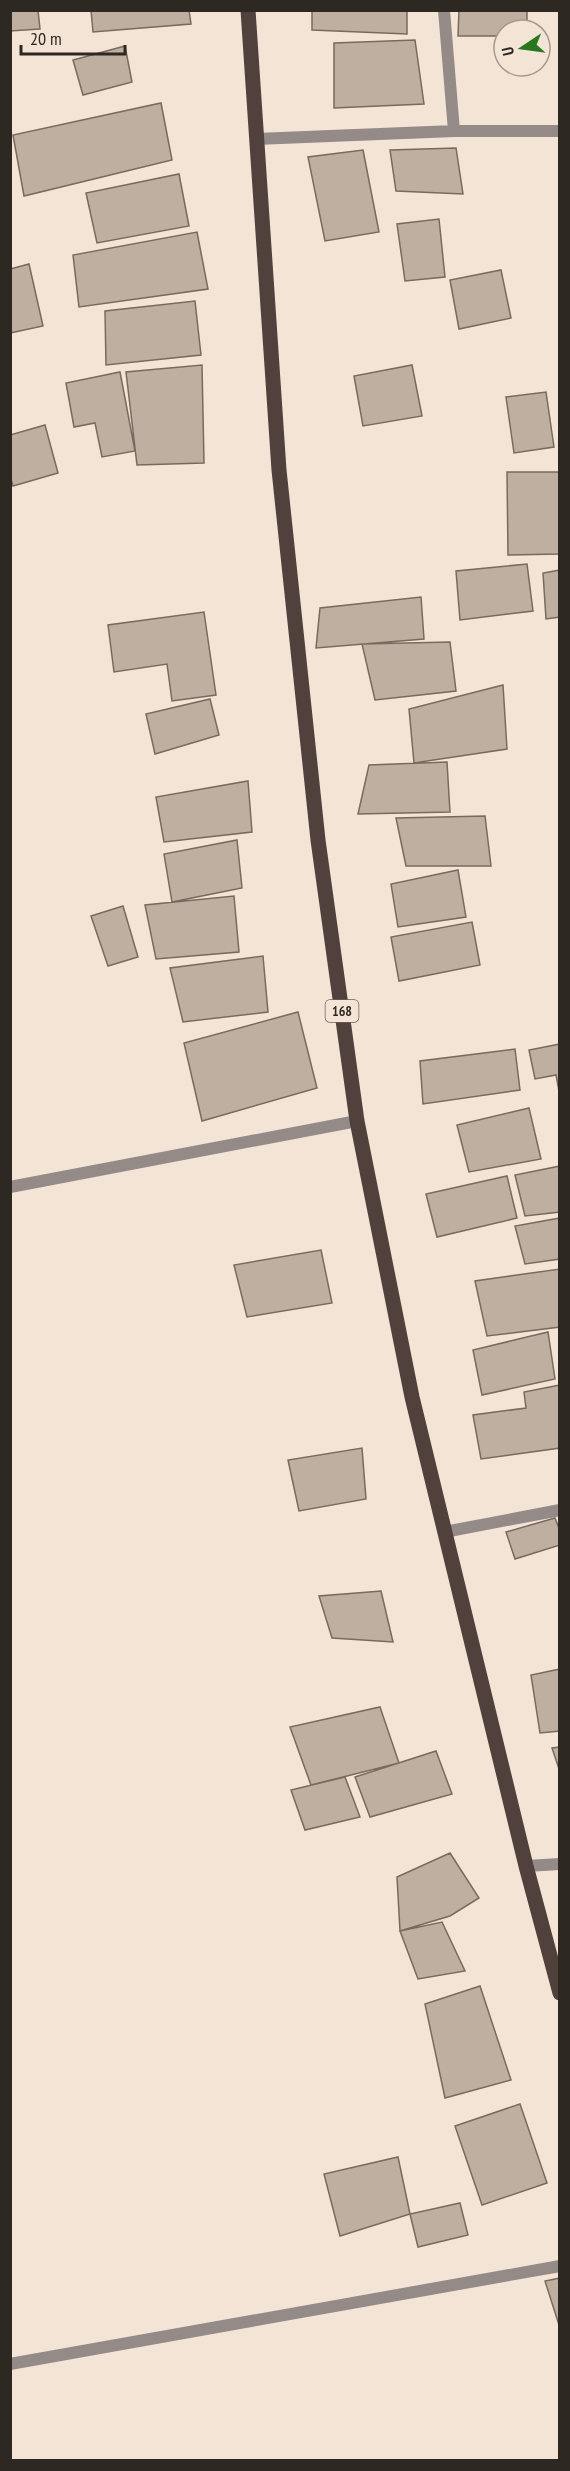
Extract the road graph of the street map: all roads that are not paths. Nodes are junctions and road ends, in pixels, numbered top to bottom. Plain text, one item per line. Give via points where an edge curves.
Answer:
1 (248, 10) edge
2 (444, 10) edge
3 (454, 131) junction
4 (560, 131) edge
5 (256, 139) junction
6 (357, 1121) junction
7 (10, 1187) edge
8 (560, 1510) edge
9 (444, 1532) junction
10 (560, 1864) edge
11 (526, 1866) junction
12 (560, 1993) edge
13 (560, 2266) edge
14 (10, 2364) edge

1 - 5 main road, 168
2 - 3 street
3 - 4 street
3 - 5 street
5 - 6 main road, 168 via 279,470 318,840
6 - 7 street
6 - 9 main road, 168 via 412,1397
8 - 9 street
9 - 11 main road, 168
10 - 11 street
11 - 12 main road, 168
13 - 14 street

